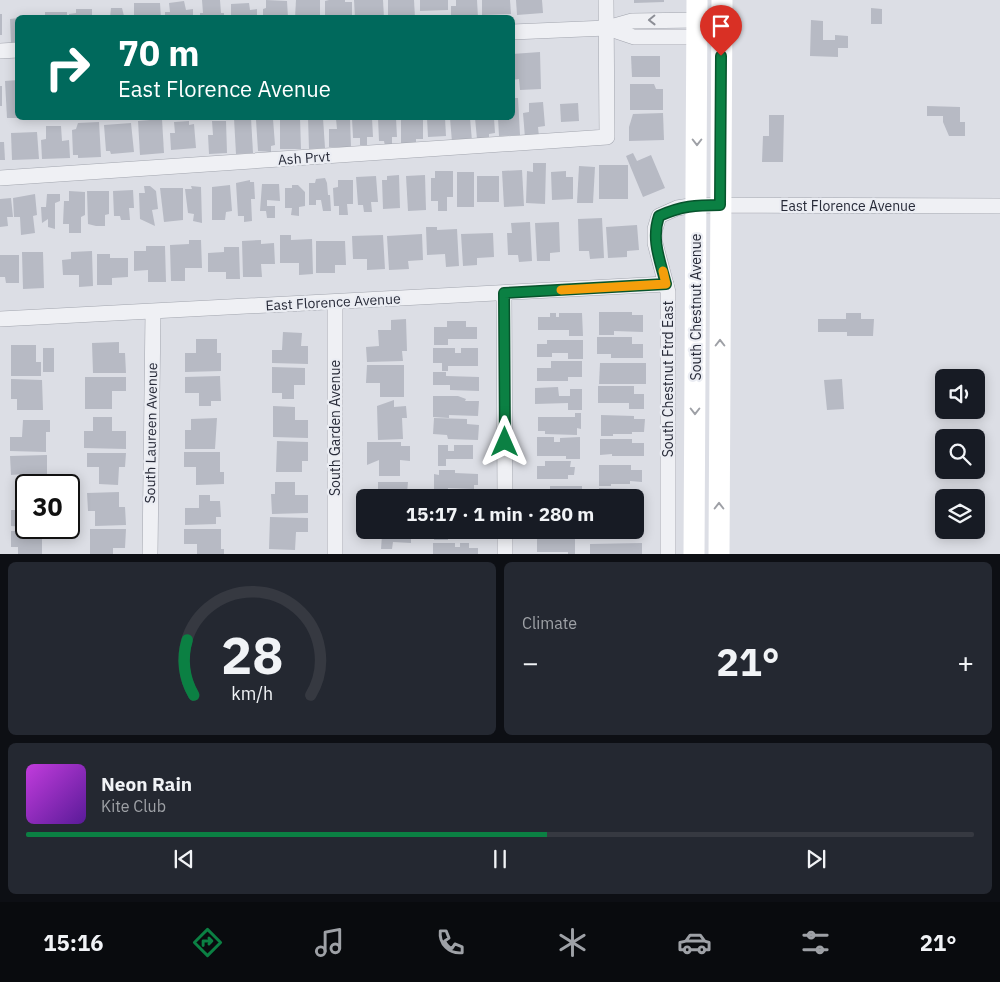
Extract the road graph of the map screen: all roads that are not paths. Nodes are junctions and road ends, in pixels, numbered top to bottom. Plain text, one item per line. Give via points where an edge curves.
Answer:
1 (606, 0) edge
2 (722, 0) edge
3 (697, 19) edge
4 (607, 28) junction
5 (515, 32) edge
6 (15, 50) edge
7 (0, 51) edge
8 (0, 178) edge
9 (696, 205) junction
10 (720, 205) junction
11 (1000, 206) edge
12 (666, 284) junction
13 (504, 293) junction
14 (335, 302) junction
15 (153, 312) junction
16 (0, 319) edge
17 (505, 489) edge
18 (505, 539) edge
19 (150, 554) edge
20 (335, 554) edge
21 (505, 554) edge
22 (668, 554) edge
23 (694, 554) edge
24 (719, 554) edge

1 - 4 street
2 - 10 main road, South Chestnut Avenue
3 - 4 street via 632,21
3 -> 9 main road, South Chestnut Avenue
4 - 5 street
4 - 8 street, Ash Prvt via 607,137
6 - 7 street
9 - 10 street, East Florence Avenue
9 - 12 street, South Chestnut Ftrd East via 677,208 659,216 655,228 656,243
9 -> 23 main road, South Chestnut Avenue
10 - 11 street, East Florence Avenue
24 -> 10 main road, South Chestnut Avenue
12 - 13 street, East Florence Avenue
12 - 22 street, South Chestnut Ftrd East
13 - 14 street, East Florence Avenue
13 - 17 street
14 - 15 street, East Florence Avenue
14 - 20 street, South Garden Avenue
15 - 16 street, East Florence Avenue
15 - 19 street, South Laureen Avenue
18 - 21 street

